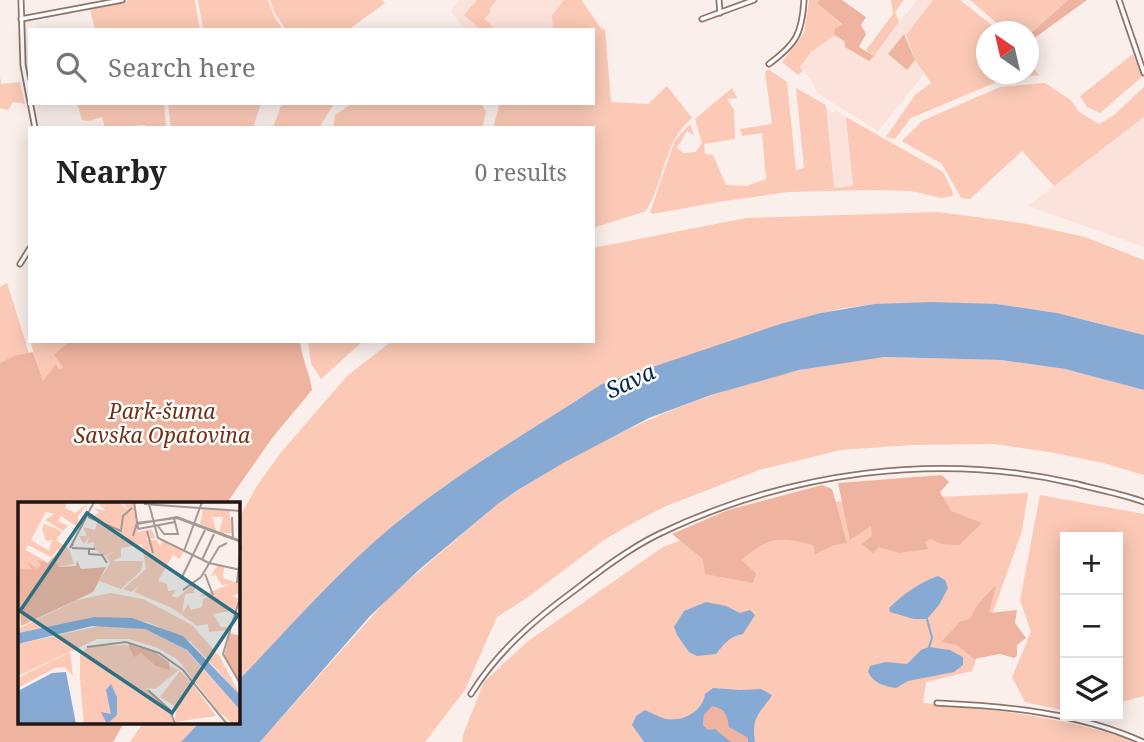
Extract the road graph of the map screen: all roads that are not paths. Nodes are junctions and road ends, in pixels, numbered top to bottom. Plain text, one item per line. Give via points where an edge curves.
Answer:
1 (21, 0) edge
2 (122, 0) edge
3 (719, 0) edge
4 (754, 0) edge
5 (804, 0) edge
6 (1119, 0) edge
7 (720, 13) junction
8 (21, 19) junction
9 (702, 19) dead end
10 (769, 64) dead end
11 (1144, 73) edge
12 (28, 99) edge
13 (30, 105) edge
14 (35, 126) edge
15 (28, 251) edge
16 (20, 264) dead end
17 (1144, 502) edge
18 (471, 694) dead end
19 (937, 703) dead end
20 (1143, 742) edge

1 - 8 street
2 - 8 street
3 - 7 street
4 - 7 street
5 - 10 street via 800,32
6 - 11 street
7 - 9 street
8 - 12 street
13 - 14 street
15 - 16 street
17 - 18 street via 1047,477 942,468 864,472 733,503 657,535 551,607 515,638
19 - 20 street via 1051,714

